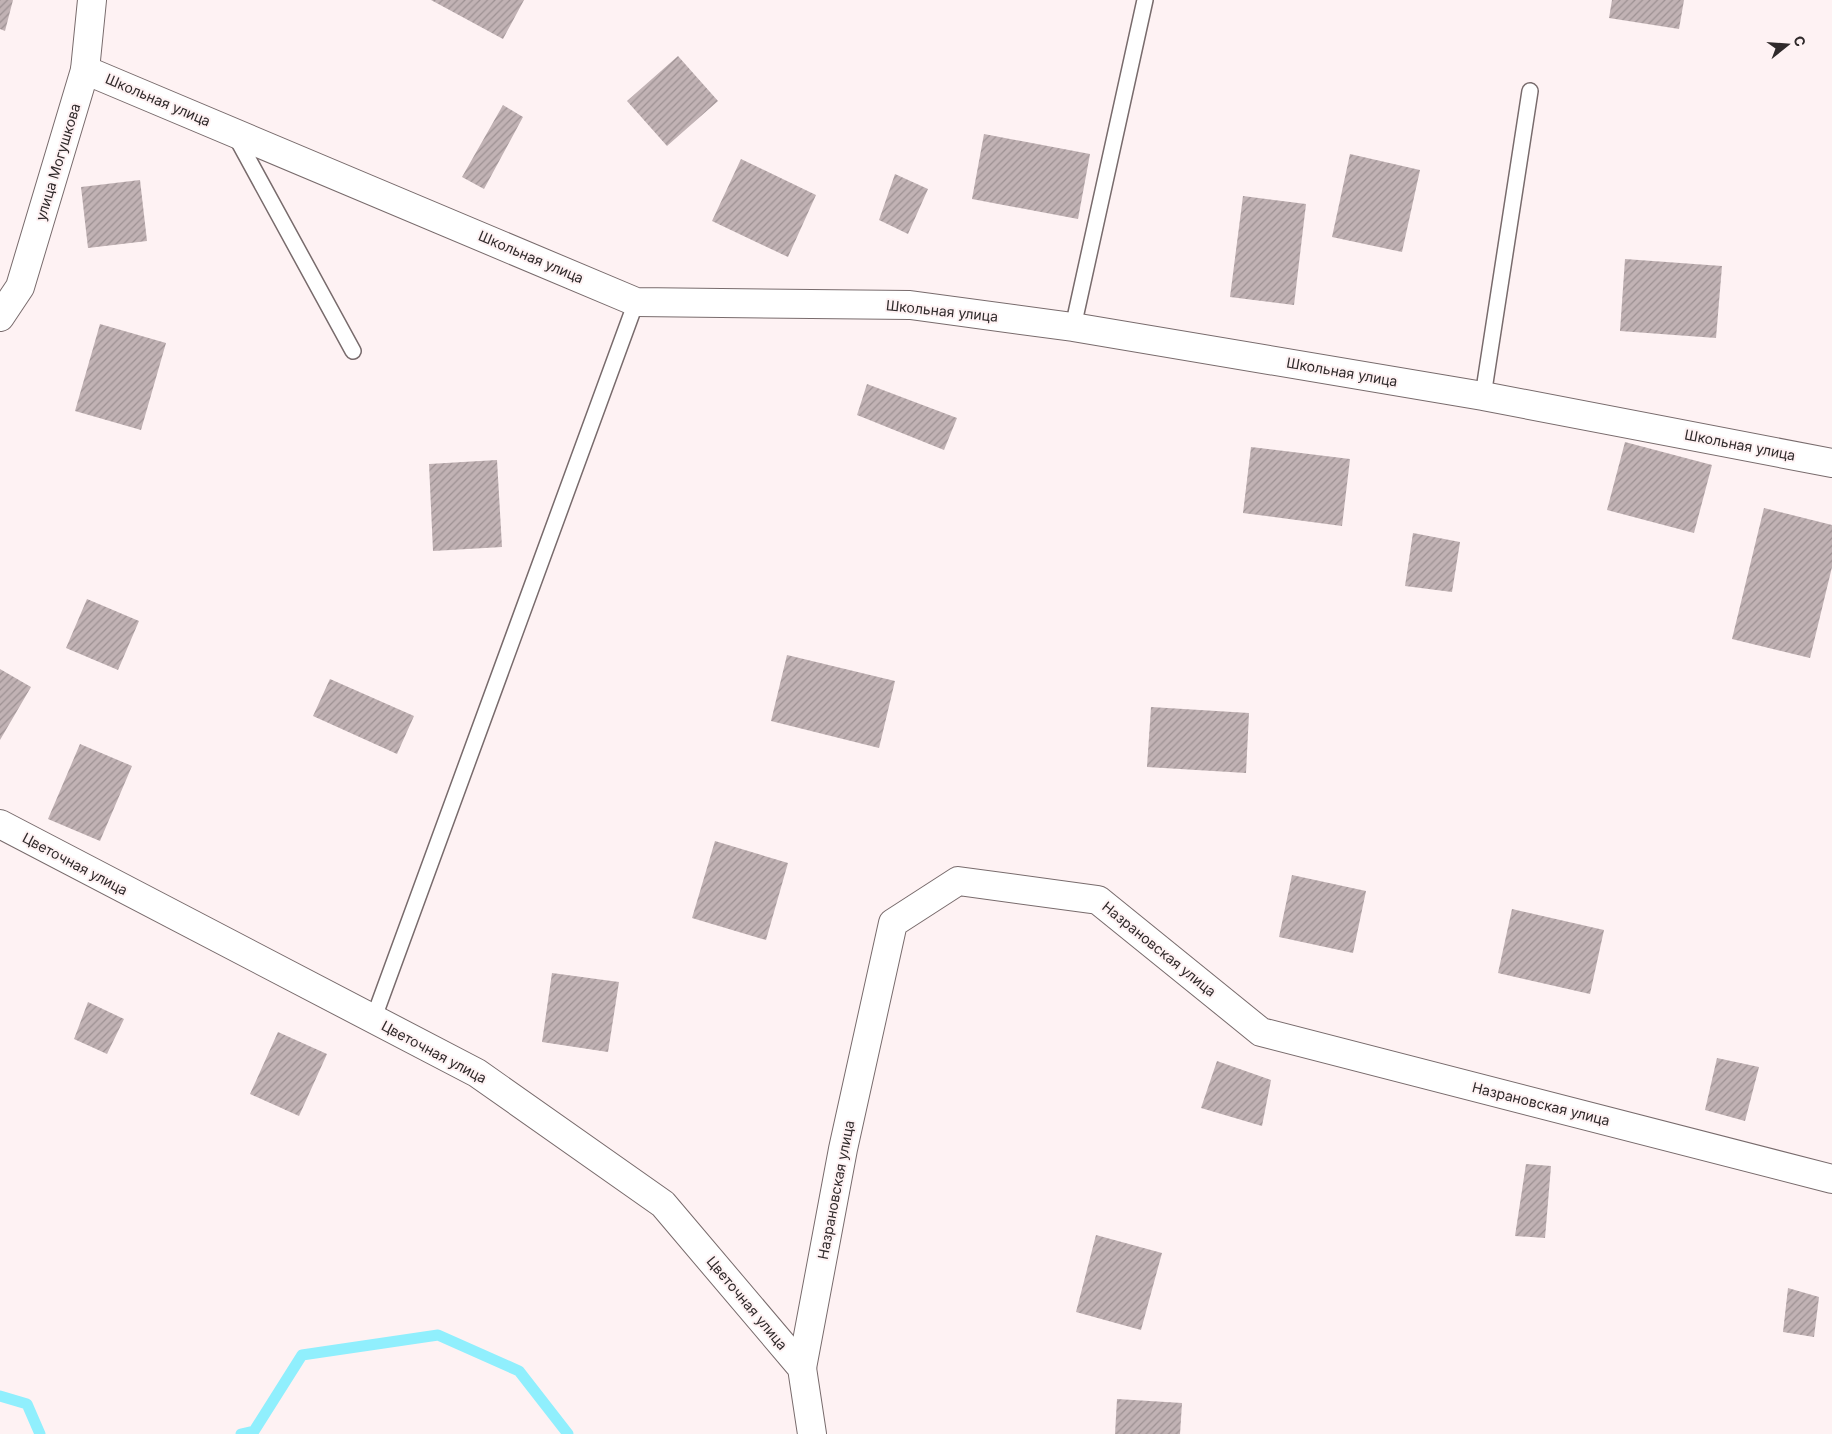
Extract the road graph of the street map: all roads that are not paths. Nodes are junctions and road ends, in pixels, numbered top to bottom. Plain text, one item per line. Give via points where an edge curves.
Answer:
1 (92, 0) edge
2 (1145, 0) edge
3 (85, 70) junction
4 (1530, 91) dead end
5 (233, 132) junction
6 (636, 302) junction
7 (0, 317) edge
8 (1073, 327) junction
9 (353, 351) dead end
10 (1483, 396) junction
11 (1831, 460) edge
12 (0, 824) edge
13 (372, 1020) junction
14 (1832, 1179) edge
15 (802, 1368) junction
16 (812, 1434) edge

1 - 3 street, улица Могушкова
2 - 8 lane
3 - 5 street, Школьная улица
3 - 7 street, улица Могушкова via 20,287
4 - 10 lane
5 - 6 street, Школьная улица
5 - 9 lane
6 - 8 street, Школьная улица via 910,305
6 - 13 lane
8 - 10 street, Школьная улица
10 - 11 street, Школьная улица
12 - 13 street, Цветочная улица
13 - 15 street, Цветочная улица via 477,1073 663,1204
14 - 15 street, Назрановская улица via 1260,1032 1098,900 958,880 894,923 843,1149
15 - 16 street

